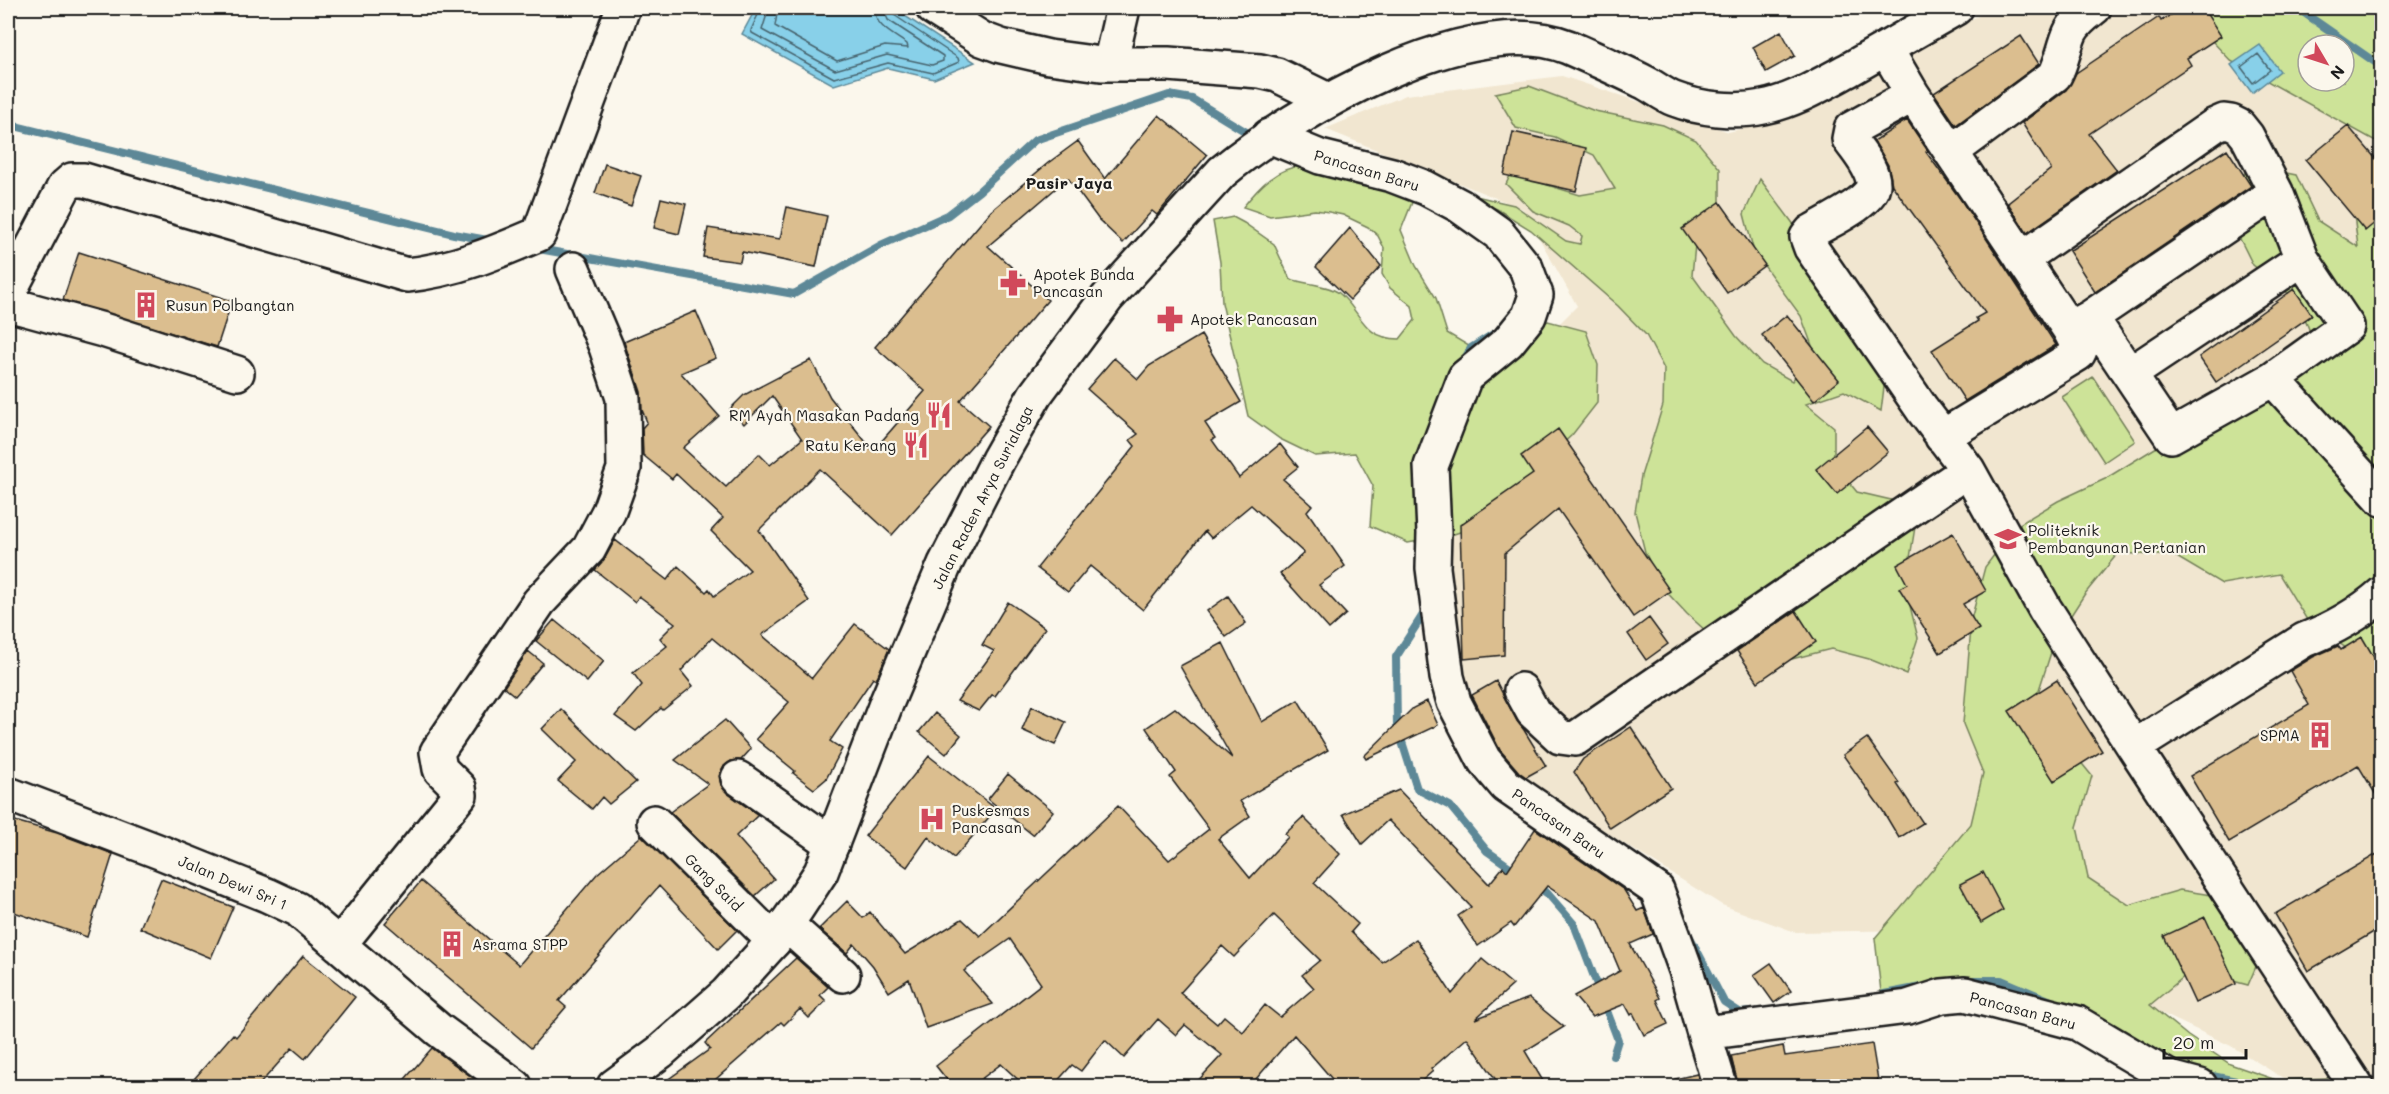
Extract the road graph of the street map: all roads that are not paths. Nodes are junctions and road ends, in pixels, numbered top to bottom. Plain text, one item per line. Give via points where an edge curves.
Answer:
1 (623, 8) edge
2 (933, 8) edge
3 (1123, 8) edge
4 (1956, 8) edge
5 (2094, 8) edge
6 (1886, 49) junction
7 (1110, 64) junction
8 (1914, 95) junction
9 (1328, 100) junction
10 (1951, 152) junction
11 (1245, 154) junction
12 (2276, 192) junction
13 (2022, 259) junction
14 (2302, 260) junction
15 (573, 269) dead end
16 (8, 294) edge
17 (8, 304) edge
18 (2080, 323) junction
19 (237, 373) dead end
20 (2130, 374) junction
21 (2273, 379) junction
22 (1942, 436) junction
23 (1968, 470) junction
24 (2382, 499) edge
25 (2382, 594) edge
26 (1521, 690) dead end
27 (2134, 747) junction
28 (738, 778) dead end
29 (8, 794) edge
30 (654, 822) dead end
31 (832, 844) junction
32 (780, 933) junction
33 (339, 945) junction
34 (843, 975) dead end
35 (1704, 1033) junction
36 (515, 1086) edge
37 (614, 1086) edge
38 (1720, 1086) edge
39 (2200, 1086) edge
40 (2356, 1086) edge

1 - 16 street via 539,234 465,265 407,275 84,180 72,180 64,187
2 - 7 street via 982,39 1001,46 1049,57
3 - 7 street
4 - 6 street, Jalan Raden Arya Surialaga
5 - 10 street via 2071,32 2055,75
6 - 8 street
6 - 9 street, Jalan Raden Arya Surialaga via 1806,93 1762,108 1714,109 1673,99 1565,46 1531,38 1488,40 1443,52 1379,75
7 - 9 street via 1260,71
8 - 10 street
8 - 22 street via 1851,129 1849,139 1870,172 1870,194 1807,237
9 - 11 street, Jalan Raden Arya Surialaga
10 - 13 street
11 - 31 street, Jalan Raden Arya Surialaga via 1107,298 1035,395 945,564
11 - 35 street, Pancasan Baru via 1320,157 1392,175 1451,201 1498,233 1526,268 1536,295 1529,316 1508,342 1465,377 1431,465 1433,568 1447,677 1484,760 1506,786 1657,890
12 - 13 street via 2247,136 2239,126 2224,121
12 - 14 street
12 - 18 street
13 - 18 street
14 - 20 street
14 - 21 street via 2346,326
15 - 33 street via 606,347 622,398 624,469 609,511 589,549 540,602 437,752 440,769 459,788 460,795
17 - 19 street
18 - 20 street
18 - 22 street via 2078,354
20 - 21 street via 2171,436
21 - 24 street
22 - 23 street
23 - 26 street via 1575,740 1560,737 1533,712
23 - 27 street via 2045,609
25 - 27 street via 2349,619 2304,640
27 - 40 street
28 - 31 street
29 - 33 street, Jalan Dewi Sri 1 via 267,894 297,909
30 - 32 street, Gang Said
31 - 32 street, Jalan Raden Arya Surialaga via 821,872
32 - 34 street, Gang Said
32 - 37 street, Jalan Raden Arya Surialaga via 726,994
33 - 36 street, Jalan Dewi Sri 1 via 440,1030
35 - 38 street
35 - 39 street, Pancasan Baru via 1908,1007 1942,996 1965,994 2077,1023 2170,1078

